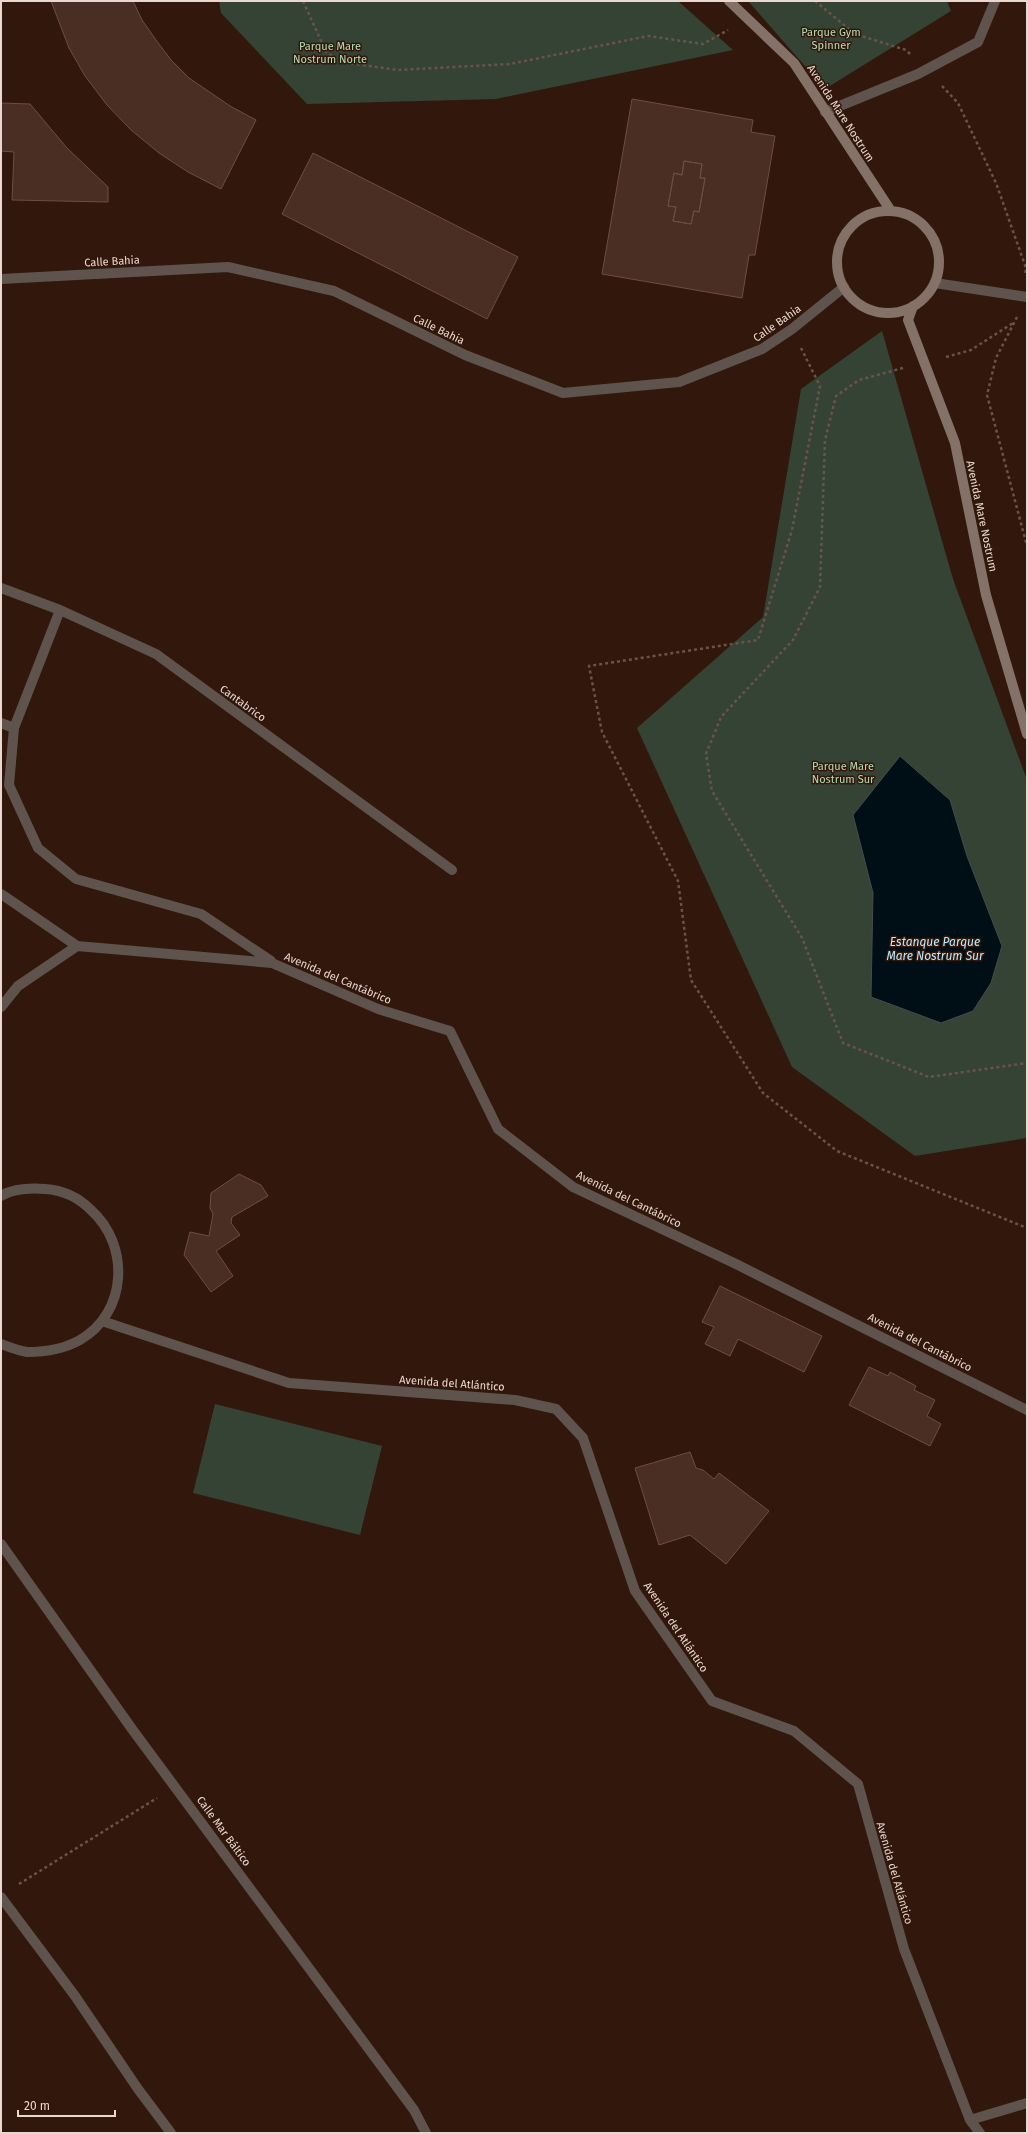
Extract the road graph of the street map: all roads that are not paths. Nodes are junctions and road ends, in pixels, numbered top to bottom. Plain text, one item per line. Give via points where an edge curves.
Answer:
1 (729, 1) edge
2 (995, 1) edge
3 (825, 112) junction
4 (891, 211) junction
5 (1, 279) edge
6 (935, 283) junction
7 (844, 287) junction
8 (1024, 297) edge
9 (913, 306) junction
10 (1, 588) edge
11 (60, 610) junction
12 (1, 723) edge
13 (14, 728) junction
14 (1027, 734) edge
15 (452, 870) dead end
16 (1, 894) edge
17 (77, 946) junction
18 (272, 962) junction
19 (1, 1007) edge
20 (1, 1196) edge
21 (102, 1321) junction
22 (1, 1344) edge
23 (1027, 1410) edge
24 (1, 1544) edge
25 (1, 1898) edge
26 (1027, 2103) edge
27 (970, 2120) junction
28 (171, 2133) edge
29 (426, 2133) edge
30 (980, 2133) edge

1 - 3 street, Avenida Mare Nostrum via 794,63
2 - 3 street via 978,42 926,70
3 - 4 street, Avenida Mare Nostrum
4 - 6 street via 907,215 921,223 932,236 938,250 939,267
4 - 7 street via 876,212 849,228 841,242 837,257 838,273
5 - 7 street, Calle Bahia via 228,267 334,291 465,355 563,393 679,382 762,349 792,329
6 - 8 street
6 - 9 street via 926,296
7 - 9 street via 854,299 882,312 898,312
9 - 14 street, Avenida Mare Nostrum via 908,320 955,443 986,595
10 - 11 street, Cantabrico
11 - 13 street, Avenida del Cantábrico
11 - 15 street, Cantabrico via 156,654
12 - 13 street
13 - 18 street, Avenida del Cantábrico via 9,785 38,848 76,879 201,914
16 - 17 street, Avenida del Cantábrico
17 - 18 street, Avenida del Cantábrico
17 - 19 street via 18,986
18 - 23 street, Avenida del Cantábrico via 378,1009 450,1031 498,1129 573,1187 736,1264
20 - 21 street via 30,1188 57,1190 82,1201 102,1220 115,1243 119,1270 115,1297
21 - 22 street via 80,1340 54,1350 26,1352
21 - 27 street, Avenida del Atlántico via 289,1383 515,1400 556,1409 583,1438 635,1591 712,1701 794,1731 858,1784 904,1950
24 - 29 street, Calle Mar Báltico via 62,1633 414,2110
25 - 28 street via 75,1996
26 - 27 street
27 - 30 street, Avenida del Atlántico

